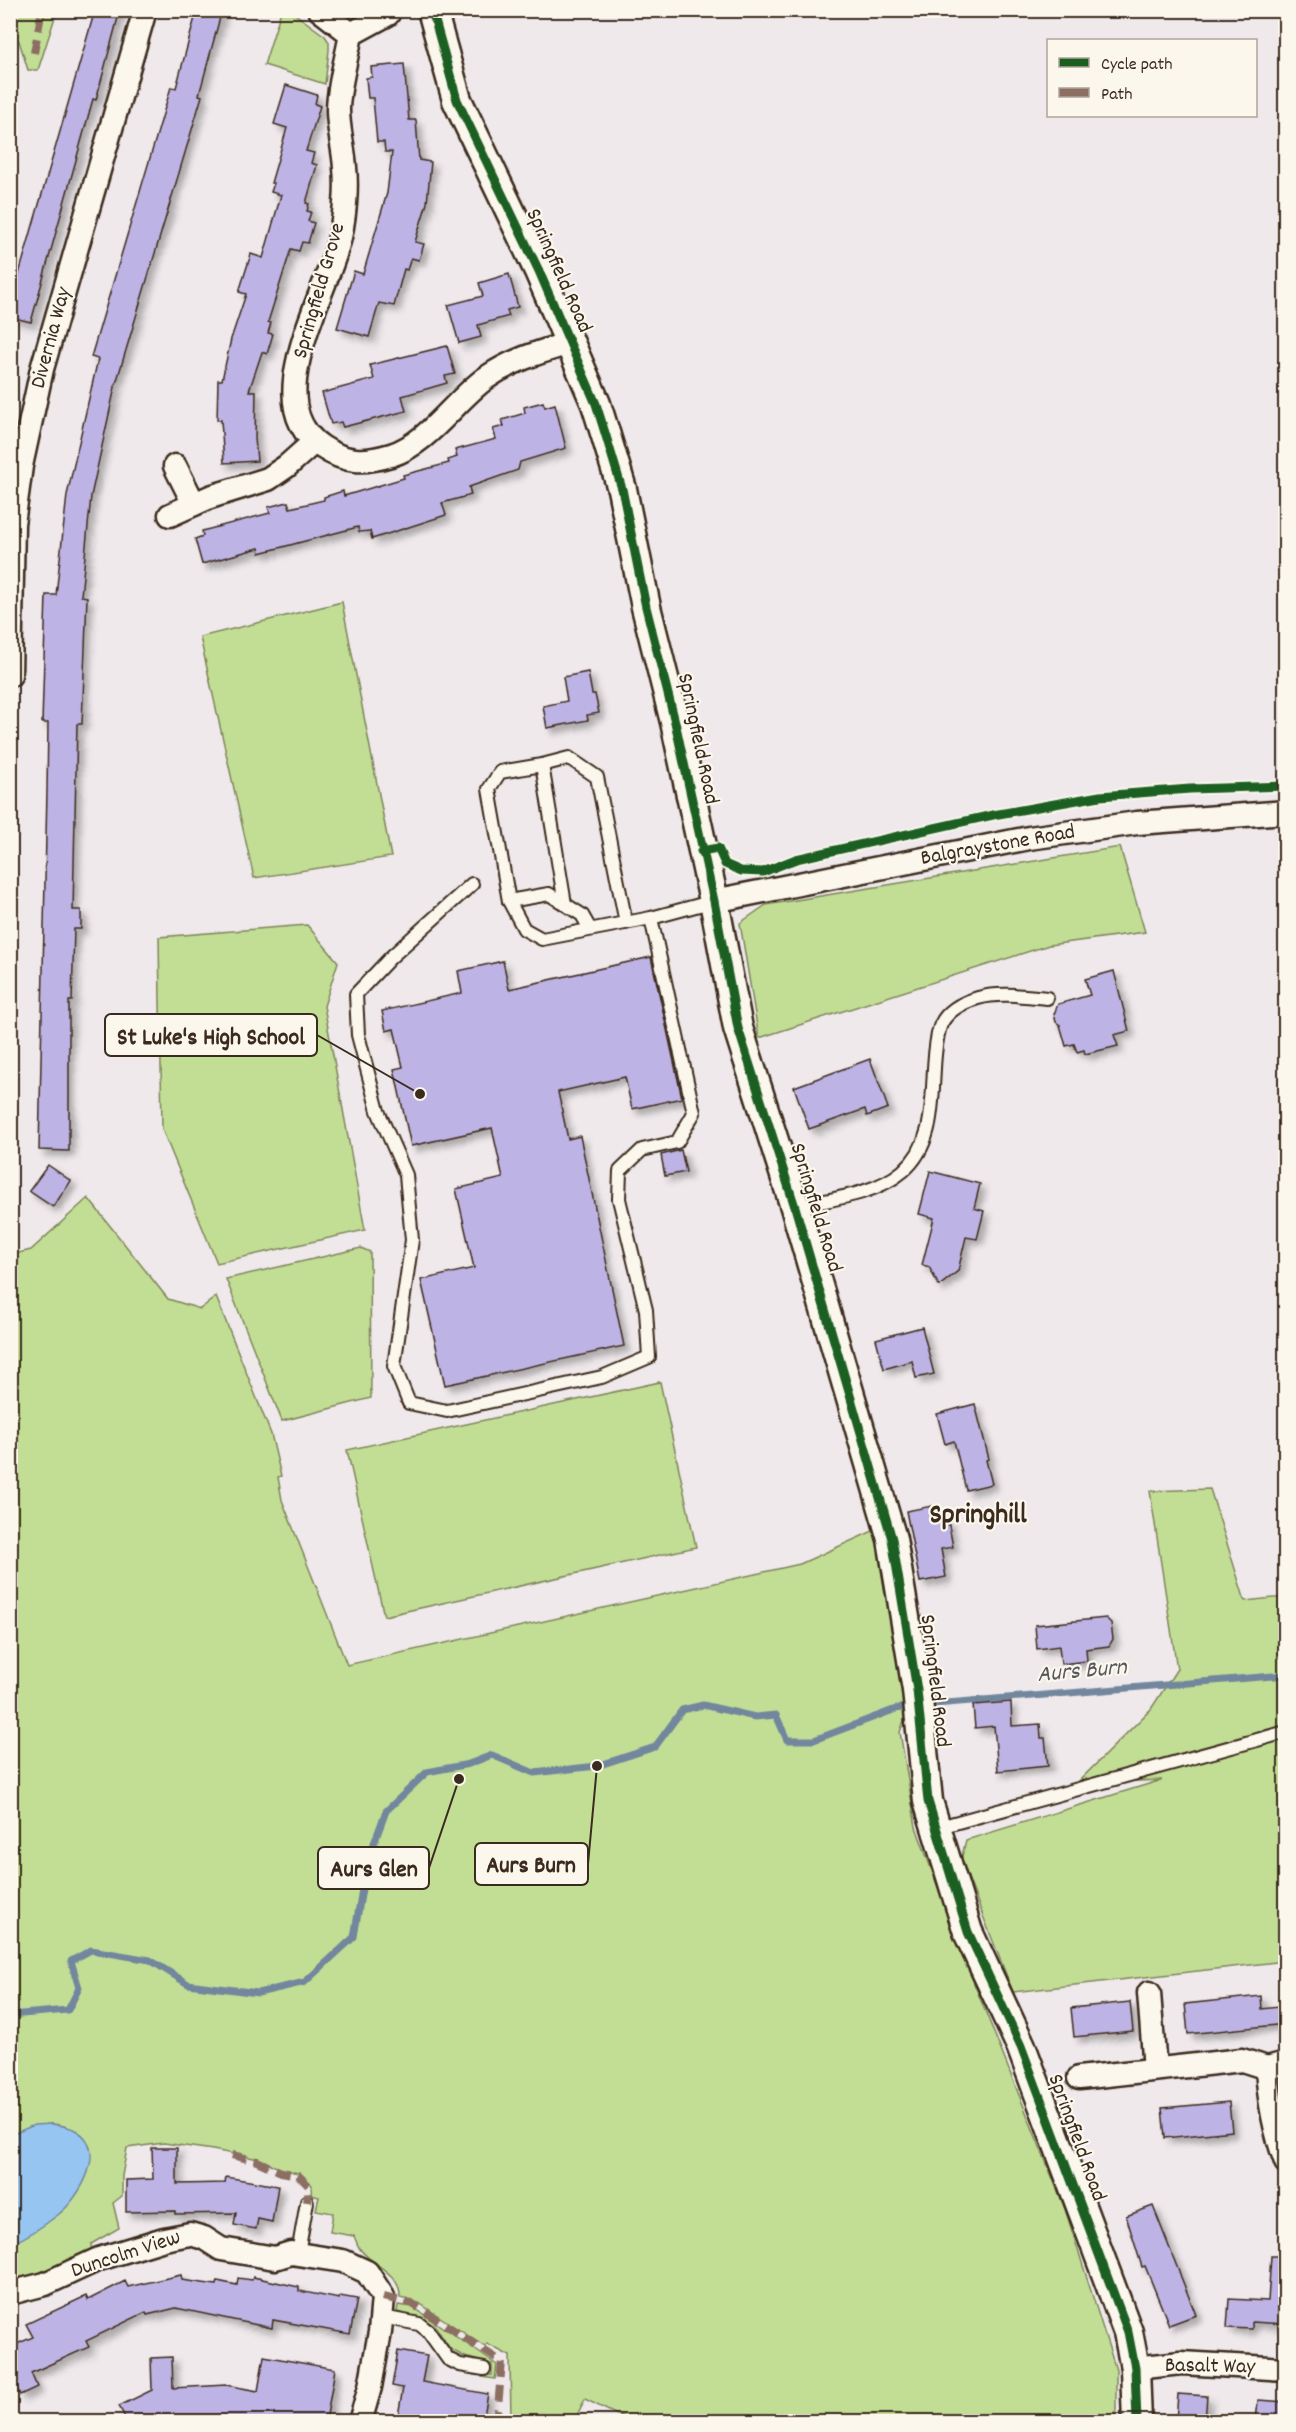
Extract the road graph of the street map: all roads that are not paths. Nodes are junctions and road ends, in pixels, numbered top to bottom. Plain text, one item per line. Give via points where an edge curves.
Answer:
1 (145, 10) edge
2 (320, 10) edge
3 (432, 10) edge
4 (388, 14) dead end
5 (351, 34) junction
6 (569, 343) junction
7 (314, 442) junction
8 (175, 466) dead end
9 (194, 504) junction
10 (170, 515) dead end
11 (10, 675) edge
12 (542, 765) junction
13 (1286, 812) edge
14 (472, 884) dead end
15 (509, 901) junction
16 (714, 902) junction
17 (566, 904) junction
18 (651, 918) junction
19 (626, 923) junction
20 (590, 929) junction
21 (1047, 998) dead end
22 (795, 1207) junction
23 (1286, 1732) edge
24 (936, 1828) junction
25 (1149, 1993) dead end
26 (1276, 2066) edge
27 (1155, 2069) junction
28 (1078, 2078) dead end
29 (1286, 2162) edge
30 (307, 2202) dead end
31 (298, 2253) junction
32 (10, 2293) edge
33 (382, 2318) junction
34 (1135, 2368) junction
35 (484, 2369) dead end
36 (1286, 2369) edge
37 (360, 2421) edge
38 (1137, 2421) edge

1 - 11 street, Divernia Way via 42,369 21,466 13,524
2 - 5 street
3 - 6 street, Springfield Road via 458,100
4 - 5 street
5 - 7 street, Springfield Grove via 338,109 346,171 342,229 308,326 293,390 301,423
6 - 7 street via 517,359 485,379 414,444 392,455 355,461
6 - 16 street, Springfield Road via 596,404 622,489
7 - 9 street via 268,479
8 - 9 street
9 - 10 street
12 - 15 lane via 500,772 489,789
12 - 17 lane
12 - 19 lane via 569,758 597,777
13 - 16 street, Balgraystone Road via 1137,824 1029,838
14 - 18 lane via 356,994 358,1035 378,1111 406,1175 412,1240 394,1366 409,1403 447,1411 602,1377 649,1357 646,1310 619,1199 620,1171 642,1150 677,1142 694,1113
15 - 17 lane via 549,894
15 - 20 lane via 524,929 542,939
16 - 18 lane
16 - 22 street, Springfield Road via 738,1028
17 - 20 lane via 582,915
18 - 19 lane
19 - 20 lane
21 - 22 lane via 1009,995 979,998 957,1006 942,1023 936,1044 933,1101 924,1145 903,1171 876,1186
22 - 24 street, Springfield Road via 892,1539 917,1690 928,1801
23 - 24 lane
24 - 34 street, Springfield Road via 969,1932 1021,2046 1128,2332
25 - 27 street
26 - 27 street via 1242,2060
26 - 29 street via 1269,2106
27 - 28 street
30 - 31 lane
31 - 32 street, Duncolm View via 275,2258 221,2249 190,2234 99,2259 45,2284
31 - 33 street, Duncolm View via 343,2260 367,2272 383,2297
33 - 35 lane via 419,2324 448,2359
33 - 37 street, Duncolm View
34 - 36 street, Basalt Way via 1181,2363
34 - 38 street, Springfield Road

